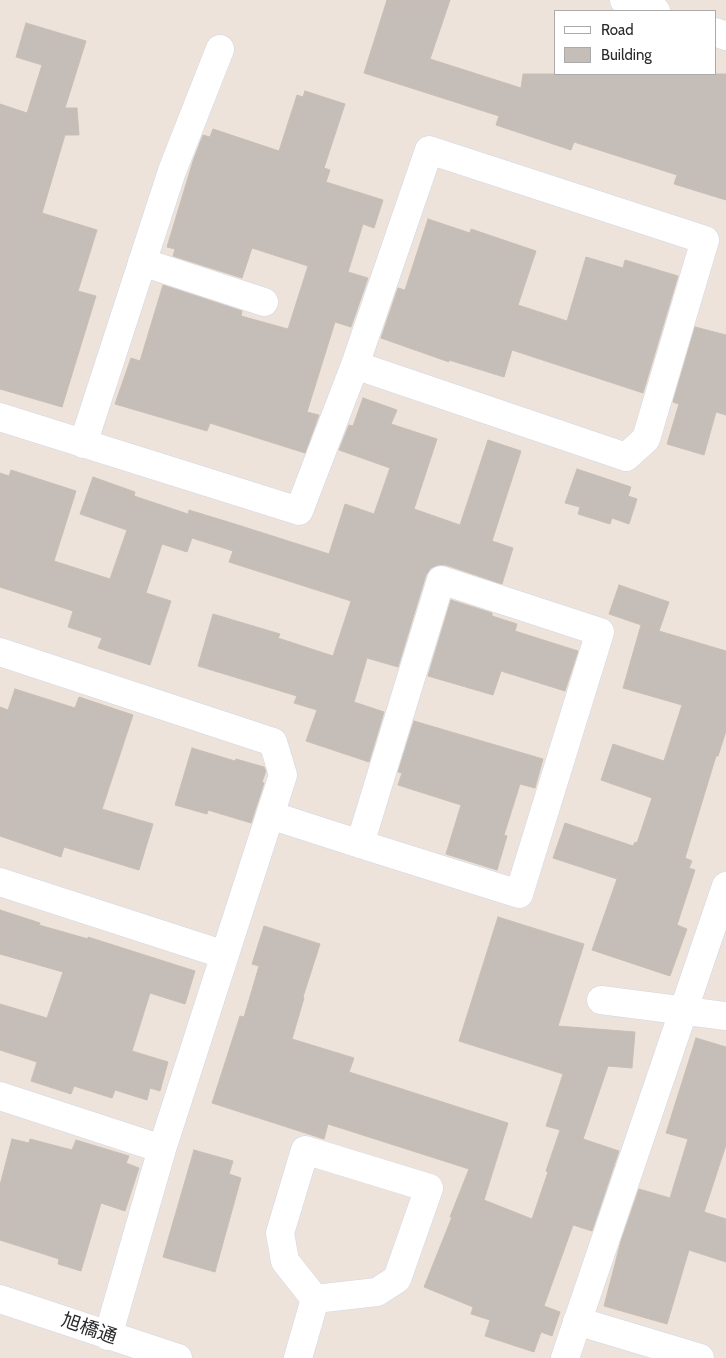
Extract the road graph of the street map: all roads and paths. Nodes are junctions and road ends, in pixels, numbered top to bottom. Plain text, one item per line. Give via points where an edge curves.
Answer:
1 (624, 0) edge
2 (653, 10) edge
3 (220, 49) dead end
4 (142, 262) junction
5 (264, 302) dead end
6 (355, 365) junction
7 (0, 417) edge
8 (83, 444) junction
9 (0, 652) edge
10 (270, 815) junction
11 (360, 844) junction
12 (0, 882) edge
13 (726, 886) edge
14 (225, 955) junction
15 (601, 1000) dead end
16 (683, 1011) junction
17 (726, 1016) edge
18 (0, 1096) edge
19 (162, 1149) junction
20 (0, 1299) edge
21 (315, 1299) junction
22 (577, 1321) junction
23 (108, 1336) junction
24 (178, 1358) edge
25 (298, 1358) edge
26 (565, 1358) edge
27 (700, 1358) edge

1 - 2 street
3 - 4 street via 172,171
4 - 5 street
4 - 8 street
6 - 6 street via 626,457 646,439 705,240 429,150
6 - 8 street via 299,512
7 - 8 street
9 - 10 street via 273,742 283,775
10 - 11 street
10 - 14 street
11 - 11 street via 520,894 600,632 441,580
12 - 14 street
13 - 16 street
14 - 19 street
15 - 16 street
16 - 17 street
16 - 22 street
18 - 19 street
19 - 23 street
20 - 23 street, 旭橋通
21 - 21 street via 285,1261 280,1233 305,1150 429,1188 397,1279 377,1292
21 - 25 street
22 - 26 street
22 - 27 street
23 - 24 street, 旭橋通

